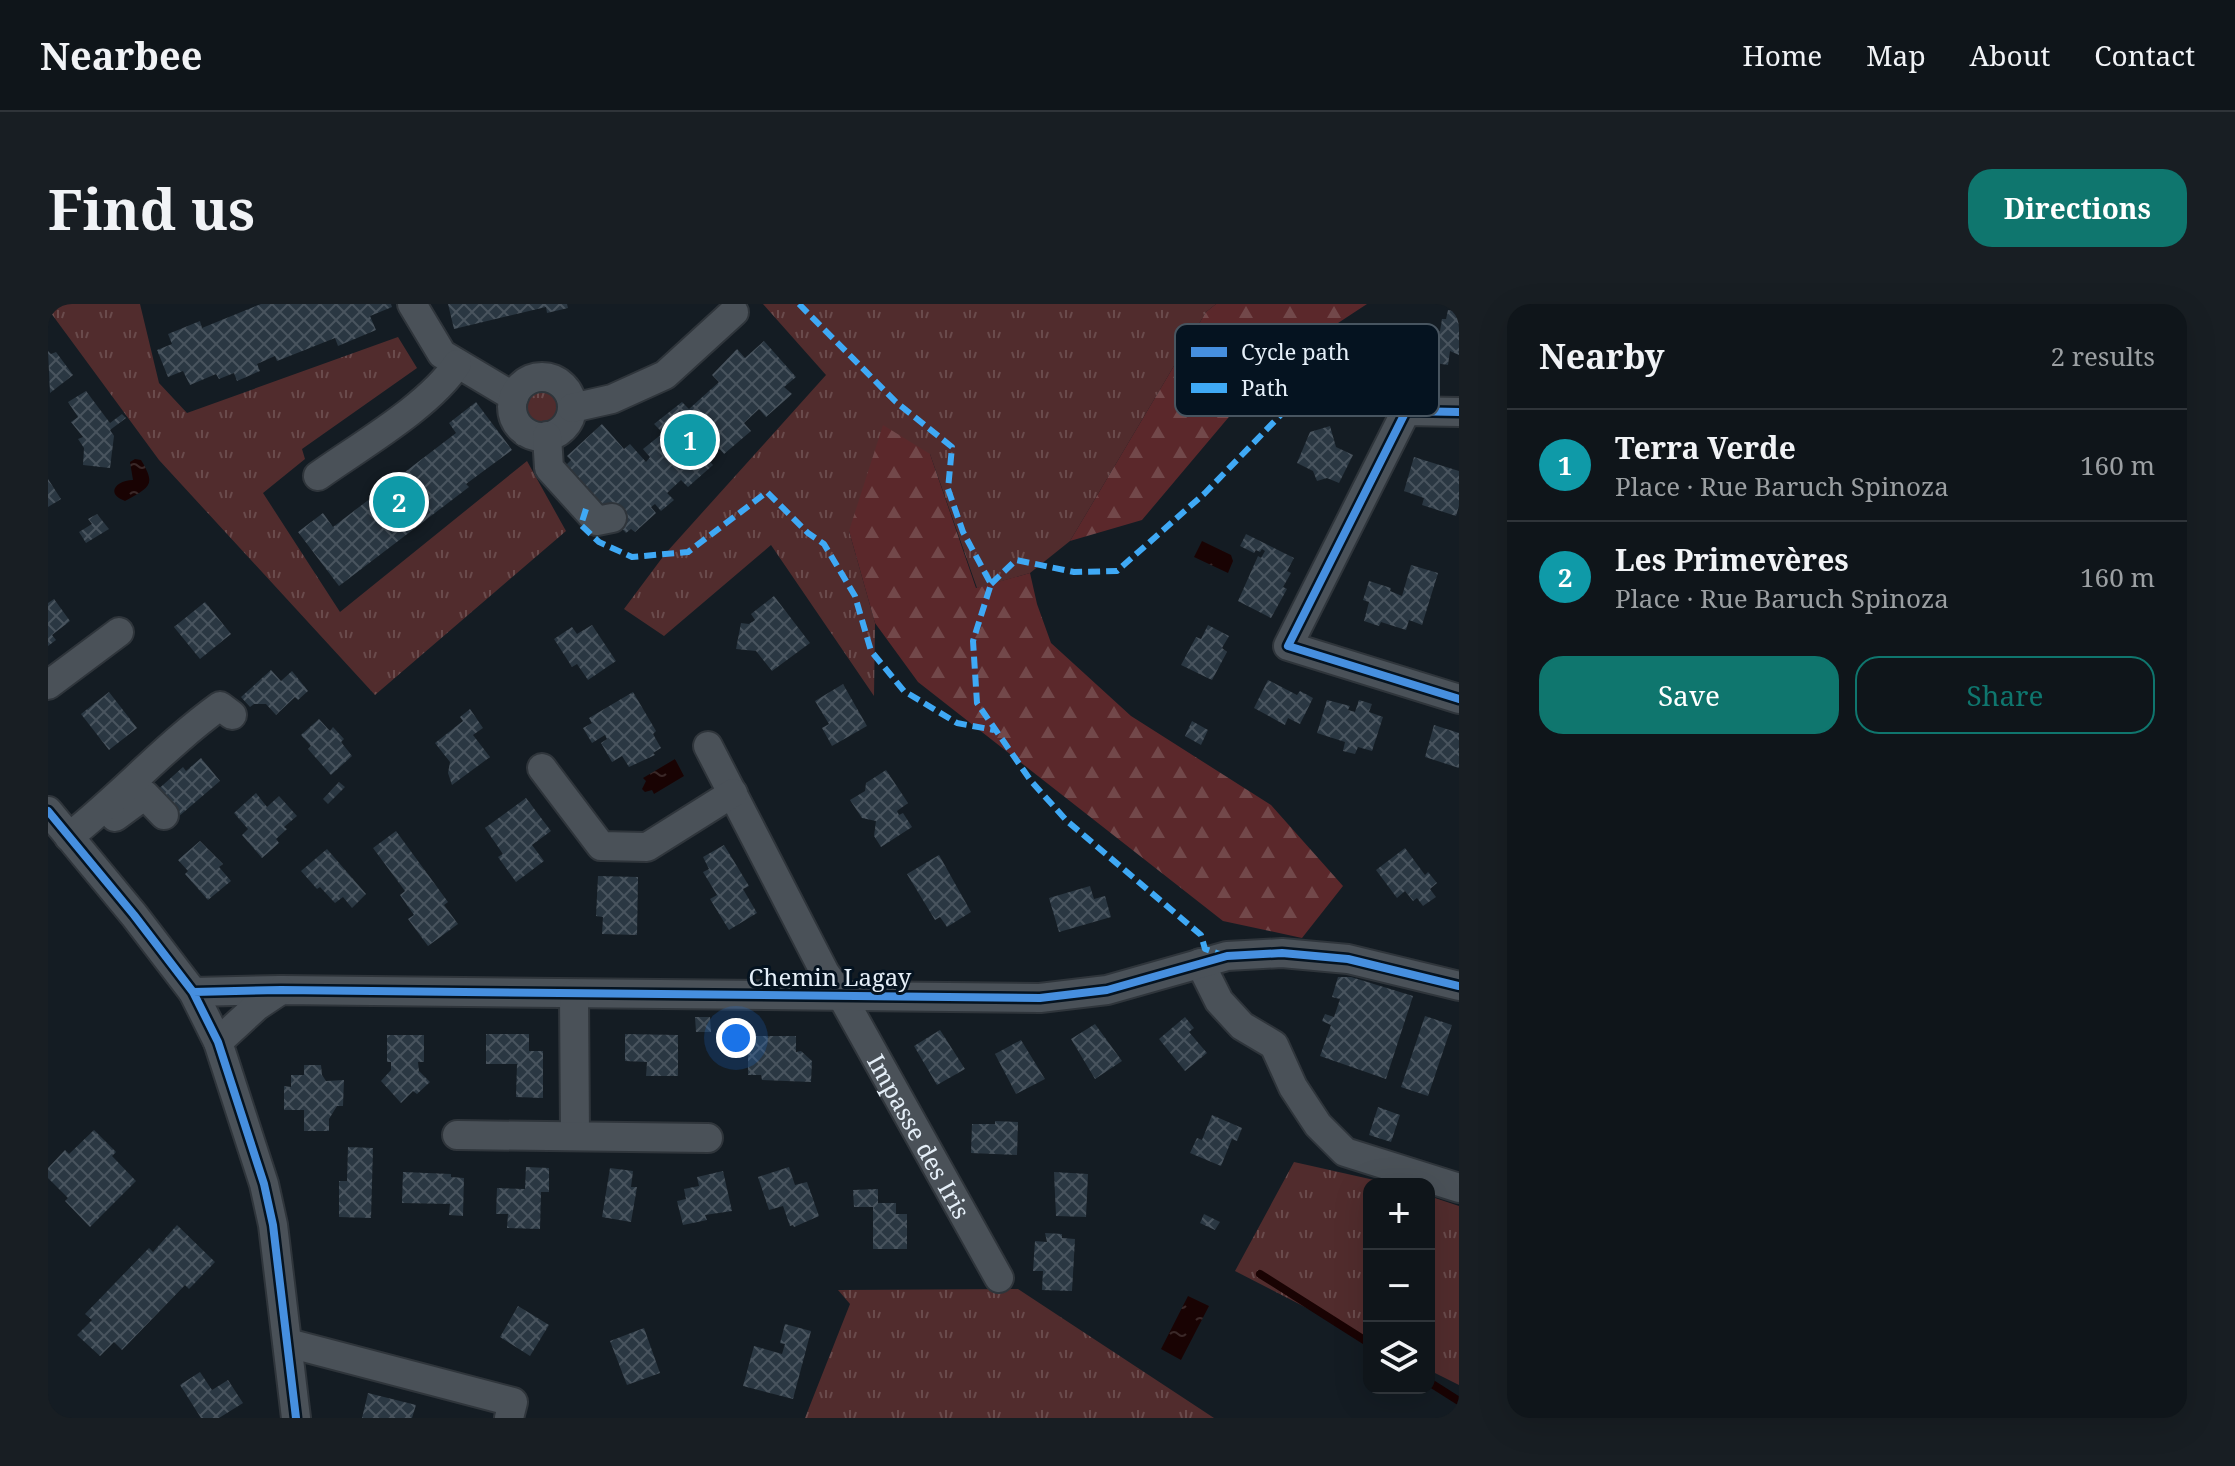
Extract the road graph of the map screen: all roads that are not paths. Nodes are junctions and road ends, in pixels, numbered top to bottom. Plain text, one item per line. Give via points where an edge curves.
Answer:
1 (412, 304) edge
2 (734, 312) dead end
3 (457, 364) junction
4 (514, 397) junction
5 (572, 408) junction
6 (1439, 412) edge
7 (1459, 412) edge
8 (1403, 416) edge
9 (547, 436) junction
10 (318, 476) dead end
11 (612, 518) dead end
12 (119, 632) dead end
13 (48, 685) edge
14 (1459, 699) edge
15 (232, 715) dead end
16 (708, 746) dead end
17 (542, 768) dead end
18 (733, 793) junction
19 (48, 811) edge
20 (164, 815) dead end
21 (72, 842) junction
22 (1200, 963) junction
23 (1459, 986) edge
24 (281, 990) junction
25 (193, 992) junction
26 (574, 994) junction
27 (841, 995) junction
28 (218, 1042) junction
29 (575, 1134) junction
30 (457, 1135) dead end
31 (708, 1138) dead end
32 (1459, 1188) edge
33 (999, 1278) dead end
34 (288, 1343) junction
35 (296, 1418) edge
36 (509, 1418) edge

1 - 3 street via 442,354
2 - 5 street via 665,375 612,399
3 - 4 street
3 - 10 street via 430,396
4 - 5 street via 534,378 553,378 567,390
4 - 9 street via 520,426 527,433
5 - 9 street via 565,427
6 - 7 street
8 - 14 street via 1288,646
9 - 11 street via 549,468 597,521
12 - 13 street
15 - 21 street via 220,706 190,727
16 - 18 street, Impasse des Iris
17 - 18 street via 601,846 647,847
18 - 27 street, Impasse des Iris
19 - 21 street
20 - 21 street via 145,795
21 - 25 street
22 - 23 street, Chemin Lagay via 1282,953 1335,957
22 - 27 street, Chemin Lagay via 1107,990 1040,998
22 - 32 street via 1219,1001 1242,1026 1274,1045 1293,1087 1345,1152
24 - 25 street, Chemin Lagay
24 - 26 street, Chemin Lagay
24 - 28 street
25 - 28 street
26 - 27 street, Chemin Lagay
26 - 29 street
27 - 33 street, Impasse des Iris
28 - 34 street via 264,1184
29 - 30 street
29 - 31 street
34 - 35 street
34 - 36 street via 513,1402

